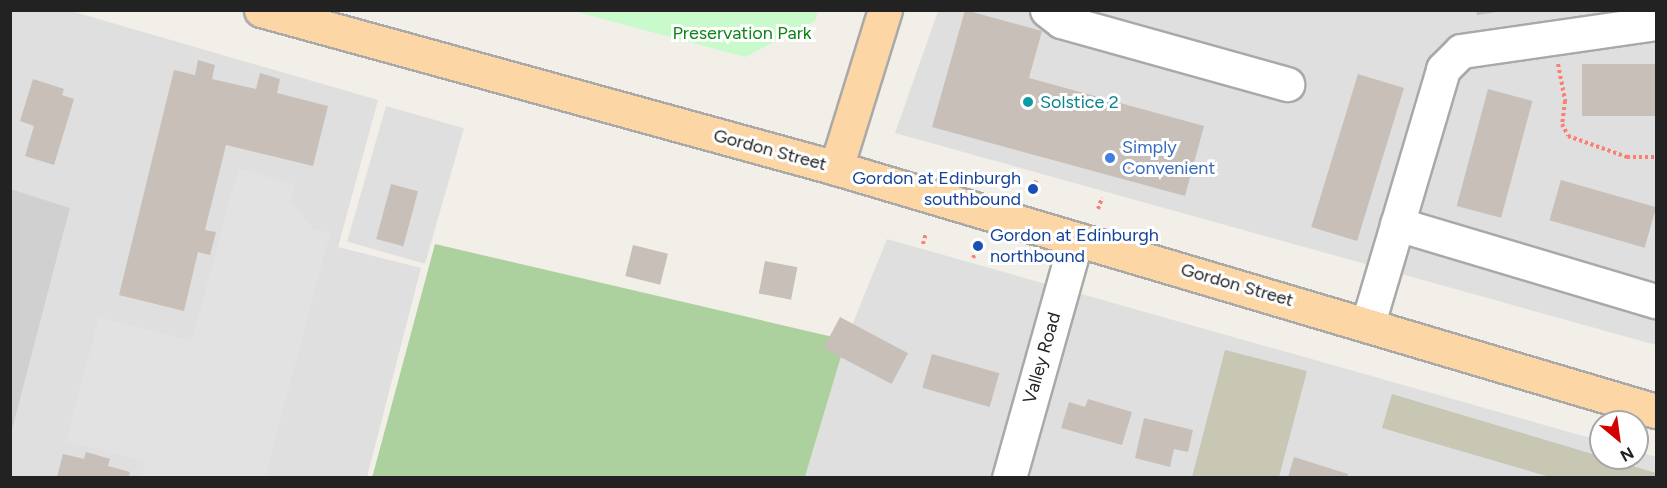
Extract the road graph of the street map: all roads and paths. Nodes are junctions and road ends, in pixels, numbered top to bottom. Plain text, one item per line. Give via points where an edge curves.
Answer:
1 (261, 10) edge
2 (885, 10) edge
3 (1047, 10) edge
4 (1656, 23) edge
5 (1553, 38) junction
6 (1287, 84) dead end
7 (1656, 157) edge
8 (836, 168) junction
9 (1037, 179) dead end
10 (1033, 189) dead end
11 (1102, 198) dead end
12 (1098, 210) dead end
13 (1397, 224) junction
14 (926, 232) dead end
15 (1076, 240) junction
16 (923, 244) dead end
17 (978, 246) dead end
18 (973, 258) dead end
19 (1656, 301) edge
20 (1368, 322) junction
21 (1656, 411) edge
22 (1009, 477) edge

1 - 8 main road, Gordon Street
2 - 8 main road
3 - 6 street via 1061,21
4 - 5 street
5 - 7 path via 1565,101 1562,124 1568,136 1627,157
5 - 13 street via 1461,51 1443,69
8 - 15 main road, Gordon Street
9 - 10 path
11 - 12 path
13 - 19 street
13 - 20 street
14 - 16 path
15 - 20 main road, Gordon Street
15 - 22 street, Valley Road
17 - 18 path
20 - 21 main road, Gordon Street

